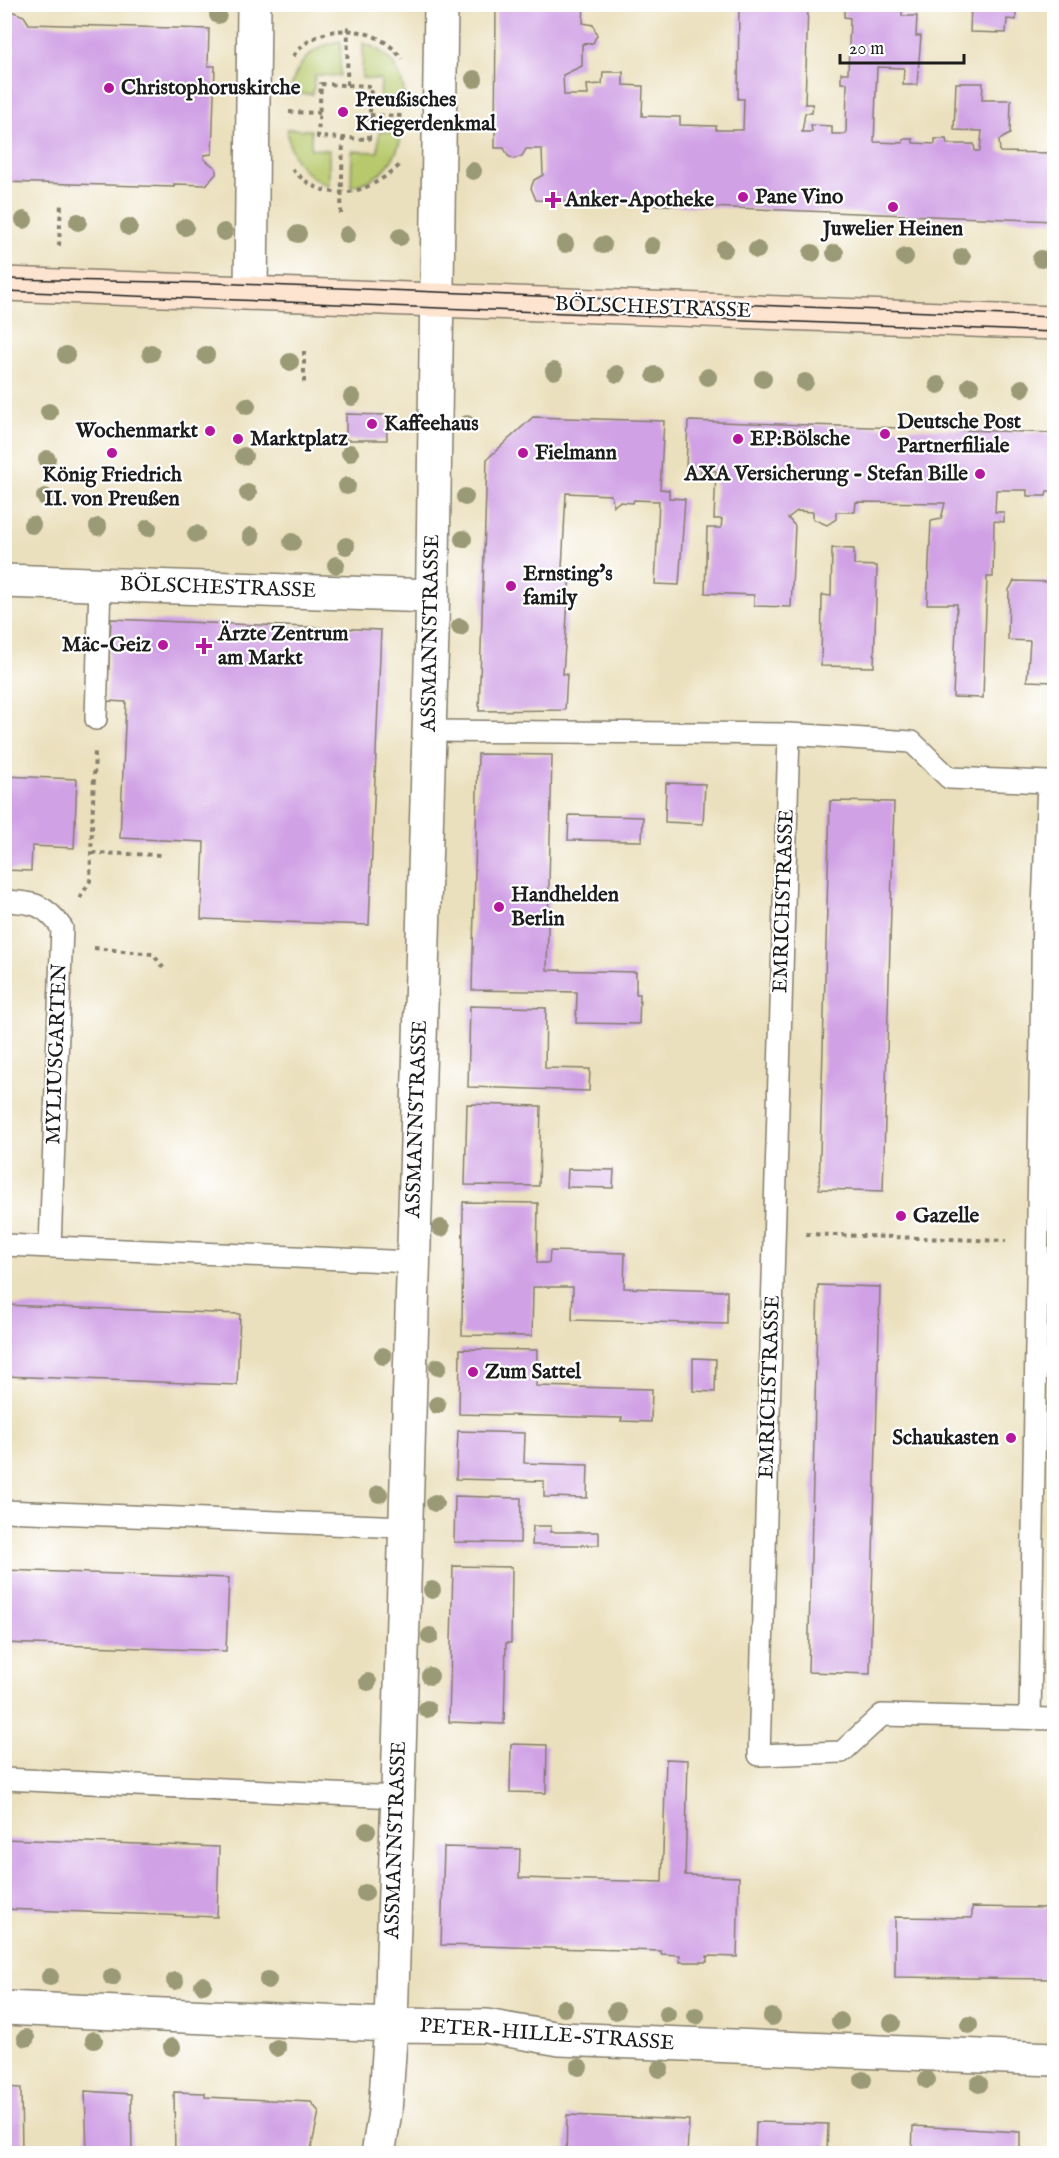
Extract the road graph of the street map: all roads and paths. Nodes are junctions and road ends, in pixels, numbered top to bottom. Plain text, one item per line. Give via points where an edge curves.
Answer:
1 (254, 4) edge
2 (441, 4) edge
3 (348, 22) dead end
4 (349, 31) junction
5 (290, 61) dead end
6 (407, 67) dead end
7 (346, 85) junction
8 (370, 115) junction
9 (404, 116) dead end
10 (344, 138) junction
11 (405, 159) dead end
12 (288, 163) dead end
13 (342, 194) junction
14 (61, 203) dead end
15 (341, 214) dead end
16 (59, 246) dead end
17 (4, 284) edge
18 (251, 293) junction
19 (437, 302) junction
20 (1054, 322) edge
21 (304, 351) dead end
22 (304, 384) dead end
23 (4, 581) edge
24 (100, 584) junction
25 (432, 596) junction
26 (96, 719) joint
27 (429, 730) junction
28 (789, 734) junction
29 (92, 853) junction
30 (164, 855) dead end
31 (4, 901) edge
32 (62, 928) junction
33 (164, 969) dead end
34 (774, 1233) junction
35 (1037, 1242) junction
36 (4, 1245) edge
37 (50, 1247) junction
38 (413, 1262) junction
39 (4, 1512) edge
40 (405, 1527) junction
41 (1030, 1718) junction
42 (1054, 1719) edge
43 (4, 1779) edge
44 (397, 1797) junction
45 (4, 2008) edge
46 (391, 2025) junction
47 (1054, 2059) edge
48 (378, 2154) edge

1 - 18 street
2 - 19 street, ASSMANNSTRASSE
3 - 4 path
4 - 5 path via 327,32 312,38
4 - 6 path via 365,32 392,45
4 - 7 path
7 - 8 path via 371,86
7 - 10 path via 321,84 318,137
8 - 9 path
8 - 10 path via 369,139
10 - 13 path
11 - 13 path via 370,188
12 - 13 path via 294,172 318,188
13 - 15 path
14 - 16 path
17 - 18 street, BÖLSCHESTRASSE
18 - 19 street, BÖLSCHESTRASSE
19 - 20 street, BÖLSCHESTRASSE
19 - 25 street, ASSMANNSTRASSE
21 - 22 path
23 - 24 street, BÖLSCHESTRASSE
24 - 25 street, BÖLSCHESTRASSE
24 - 26 lane
25 - 27 street, ASSMANNSTRASSE
26 - 29 path
27 - 28 lane
27 - 38 street, ASSMANNSTRASSE
28 - 34 lane, EMRICHSTRASSE
28 - 35 lane via 912,742 949,778 1048,782
29 - 30 path
29 - 32 path via 90,881
31 - 32 lane via 27,902 49,910
32 - 33 path via 91,948 153,954
32 - 37 lane, MYLIUSGARTEN
34 - 35 path
34 - 41 lane, EMRICHSTRASSE via 759,1755 842,1752 882,1715
35 - 41 lane
36 - 37 lane
37 - 38 lane
38 - 40 street, ASSMANNSTRASSE
39 - 40 lane
40 - 44 street, ASSMANNSTRASSE
41 - 42 lane, EMRICHSTRASSE
43 - 44 lane
44 - 46 street, ASSMANNSTRASSE
45 - 46 street, PETER-HILLE-STRASSE
46 - 47 street, PETER-HILLE-STRASSE via 486,2026 560,2039 616,2042
46 - 48 street, ASSMANNSTRASSE

